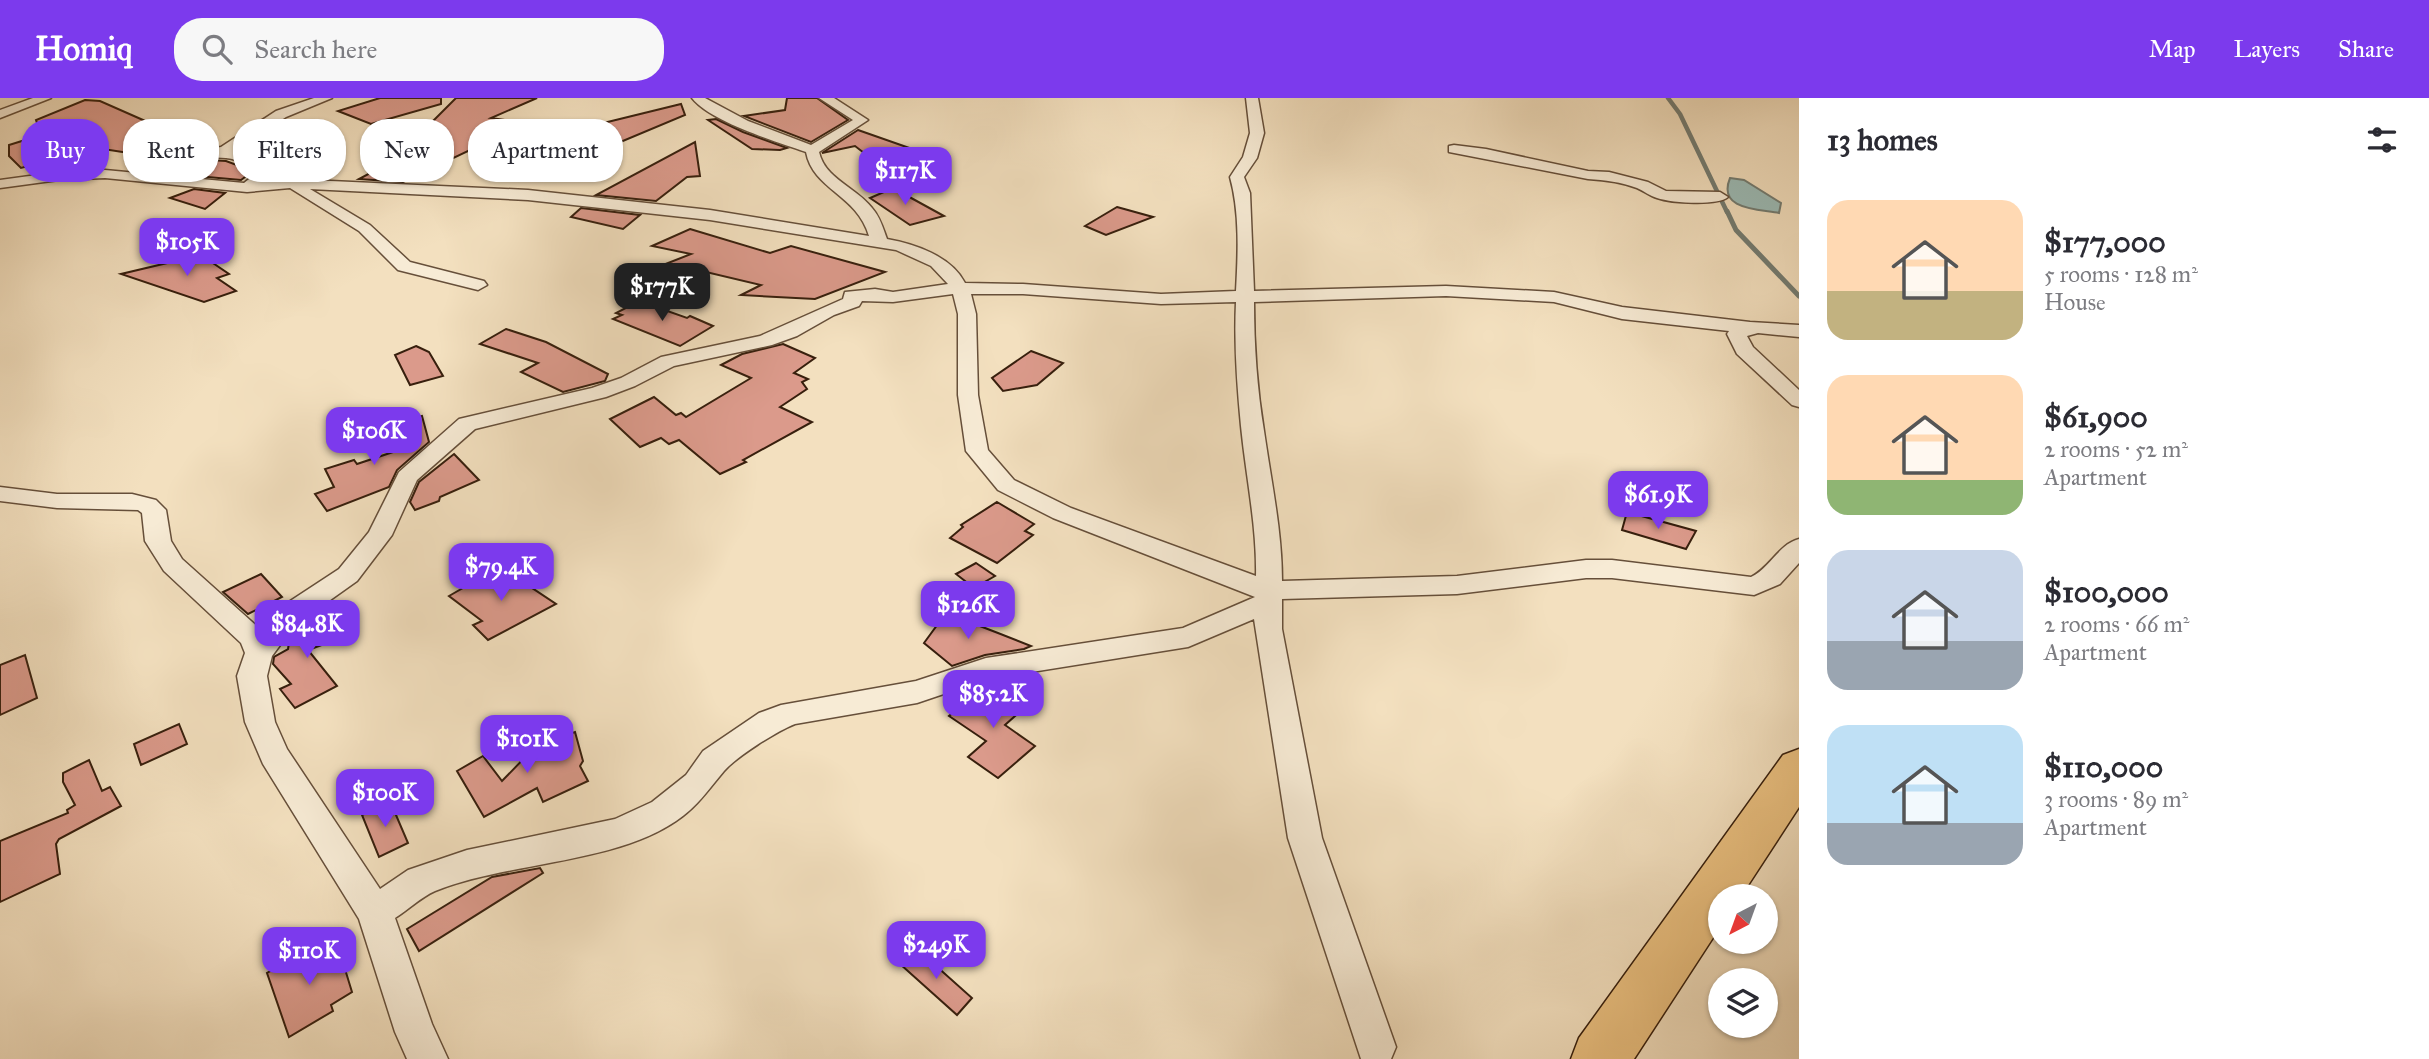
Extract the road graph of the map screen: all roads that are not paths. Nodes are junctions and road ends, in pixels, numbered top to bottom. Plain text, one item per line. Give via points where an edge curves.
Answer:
1 (45, 98) edge
2 (326, 98) edge
3 (698, 98) edge
4 (825, 98) edge
5 (1252, 98) edge
6 (0, 114) edge
7 (1454, 149) dead end
8 (811, 150) junction
9 (221, 152) junction
10 (109, 165) edge
11 (109, 174) edge
12 (21, 181) edge
13 (37, 182) edge
14 (287, 183) junction
15 (0, 184) edge
16 (247, 188) junction
17 (0, 192) edge
18 (1720, 197) dead end
19 (878, 241) junction
20 (478, 285) dead end
21 (960, 288) junction
22 (1245, 298) junction
23 (1749, 328) junction
24 (1799, 331) edge
25 (1799, 401) edge
26 (0, 494) edge
27 (1799, 547) edge
28 (1269, 596) junction
29 (259, 653) junction
30 (1799, 768) edge
31 (375, 912) junction
32 (1376, 1047) dead end
33 (428, 1059) edge
34 (1600, 1059) edge

1 - 6 street
2 - 9 street via 281,114
3 - 8 street via 743,124
4 - 8 street via 862,120
5 - 22 street via 1257,133 1250,158 1237,177 1246,241
7 - 18 street via 1609,176 1662,195
8 - 19 street via 825,175 866,211
9 - 10 street
9 - 16 street via 268,171
11 - 16 street
12 - 15 street
13 - 17 street
14 - 16 street
14 - 19 street via 541,197 710,215
14 - 20 street via 329,204 375,236 404,266
19 - 21 street via 937,262
21 - 22 street via 1161,299
21 - 28 street via 967,314 968,395 977,452 992,472 1023,496
21 - 29 street via 893,297 851,296 853,302 765,341 668,360 599,393 467,424 407,478 380,535 348,575 285,618
22 - 23 street via 1354,292 1514,294 1554,297 1666,320
22 - 28 street via 1244,344 1269,542
23 - 24 street
23 - 25 street via 1737,334 1739,342
26 - 29 street via 147,505 154,510 158,541 173,565 253,638
27 - 28 street via 1771,578 1754,586 1612,569 1457,585
28 - 31 street via 1188,637 986,669 917,692 781,717 714,760 697,784 664,811 619,832 467,865 420,881
28 - 32 street via 1268,629 1305,838
29 - 31 street via 252,676 254,695 274,755
30 - 34 highway
31 - 33 street

